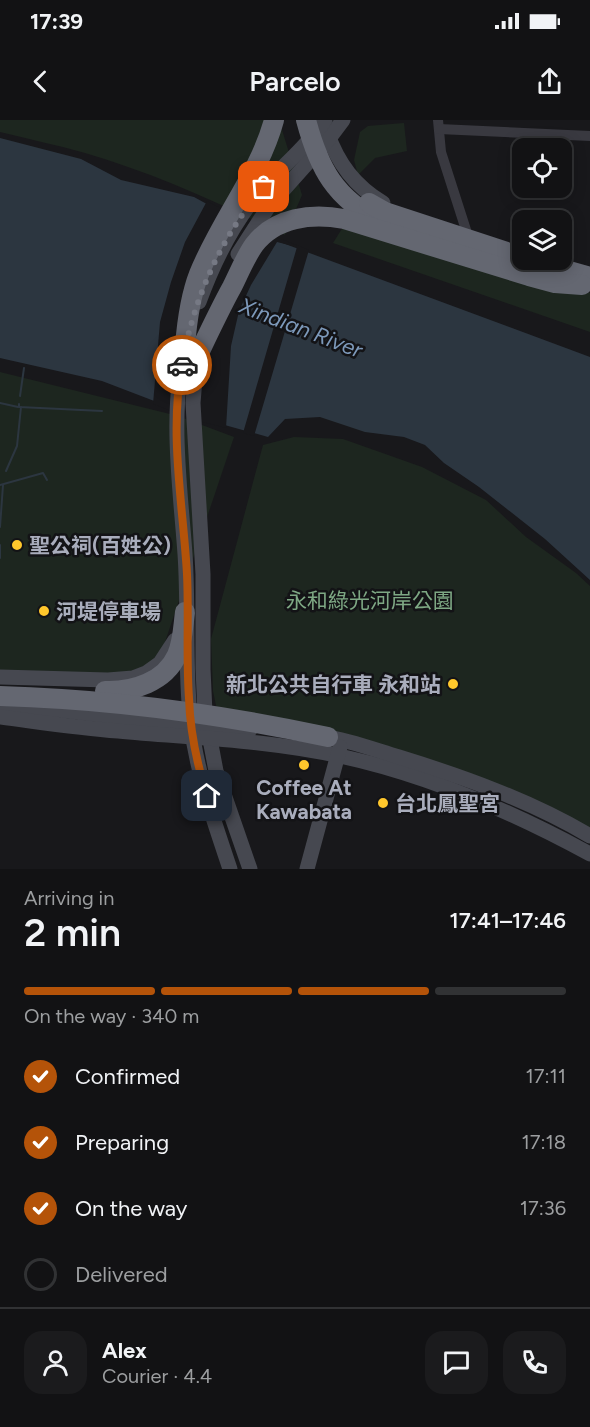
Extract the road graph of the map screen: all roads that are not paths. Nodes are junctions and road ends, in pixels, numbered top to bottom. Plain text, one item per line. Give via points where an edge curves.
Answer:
1 (274, 120) edge
2 (306, 120) edge
3 (316, 120) edge
4 (324, 120) edge
5 (343, 120) edge
6 (438, 124) edge
7 (590, 136) edge
8 (384, 213) junction
9 (466, 233) junction
10 (512, 248) edge
11 (512, 254) edge
12 (559, 270) edge
13 (568, 270) edge
14 (588, 280) edge
15 (193, 348) junction
16 (187, 575) junction
17 (185, 612) junction
18 (0, 677) edge
19 (0, 690) edge
20 (0, 696) edge
21 (0, 707) edge
22 (0, 717) edge
23 (228, 735) junction
24 (335, 739) junction
25 (338, 756) junction
26 (590, 836) edge
27 (590, 854) edge
28 (230, 869) edge
29 (250, 869) edge
30 (307, 869) edge

1 - 15 highway via 258,160 200,273 188,318
2 - 8 highway via 317,157 331,183 354,206
3 - 8 highway via 324,148 339,174
4 - 8 main road via 345,170
4 - 15 main road via 254,198 234,227 194,315
5 - 15 main road via 269,206 245,242
6 - 7 street
6 - 9 street via 441,153
8 - 9 main road
8 - 11 highway
8 - 14 highway
9 - 10 main road
12 - 14 highway
13 - 14 main road
14 - 15 highway via 555,283 344,219 293,219 273,228 255,245
15 - 16 main road via 177,404
15 - 29 main road via 203,574 203,696 212,752
16 - 17 main road
16 - 28 main road via 188,673 195,752
17 - 18 main road via 169,652 160,663 133,678
17 - 19 highway via 182,638 169,669 143,685 128,691
20 - 24 highway via 99,700 246,720
21 - 23 main road via 58,710
22 - 23 main road via 117,731
23 - 24 main road
23 - 25 main road
24 - 25 main road
24 - 26 main road via 464,777 564,820
25 - 27 main road via 388,768 466,796 537,825
25 - 30 main road

